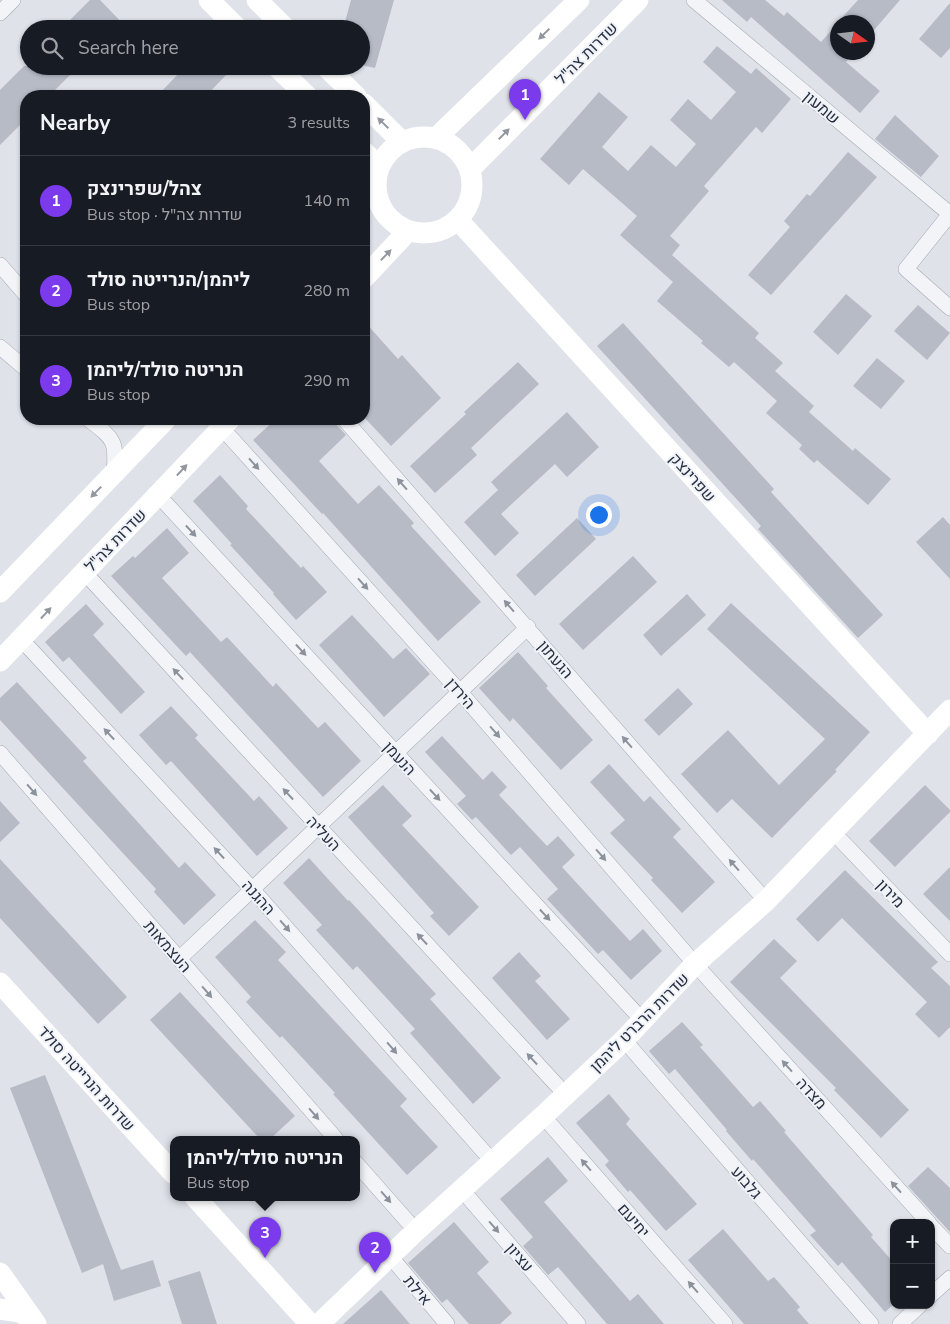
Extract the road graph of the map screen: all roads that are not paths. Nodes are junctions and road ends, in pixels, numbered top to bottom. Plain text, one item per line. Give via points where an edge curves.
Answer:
1 (13, 0) edge
2 (208, 0) edge
3 (257, 0) edge
4 (579, 0) edge
5 (638, 0) edge
6 (694, 0) edge
7 (0, 13) edge
8 (229, 20) edge
9 (277, 20) edge
10 (285, 75) edge
11 (334, 75) edge
12 (301, 90) edge
13 (350, 90) edge
14 (370, 110) edge
15 (436, 138) junction
16 (402, 142) junction
17 (370, 158) edge
18 (379, 167) junction
19 (470, 169) junction
20 (371, 205) edge
21 (950, 214) edge
22 (458, 220) junction
23 (408, 231) junction
24 (0, 265) edge
25 (370, 272) edge
26 (20, 288) edge
27 (950, 308) edge
28 (0, 347) edge
29 (20, 363) edge
30 (95, 425) edge
31 (160, 425) edge
32 (224, 425) edge
33 (228, 425) edge
34 (349, 425) edge
35 (114, 474) junction
36 (158, 495) junction
37 (84, 572) junction
38 (0, 592) edge
39 (528, 628) junction
40 (21, 639) junction
41 (0, 661) edge
42 (460, 692) junction
43 (950, 710) edge
44 (928, 734) junction
45 (0, 753) edge
46 (396, 753) junction
47 (318, 827) junction
48 (833, 832) junction
49 (252, 889) junction
50 (766, 901) junction
51 (950, 954) edge
52 (179, 959) junction
53 (695, 964) junction
54 (0, 983) edge
55 (643, 1021) junction
56 (624, 1040) junction
57 (565, 1094) junction
58 (544, 1116) junction
59 (333, 1136) edge
60 (492, 1162) junction
61 (360, 1168) edge
62 (170, 1170) edge
63 (462, 1190) junction
64 (199, 1201) edge
65 (925, 1219) edge
66 (935, 1230) edge
67 (416, 1232) junction
68 (950, 1246) edge
69 (390, 1256) junction
70 (0, 1273) edge
71 (950, 1278) edge
72 (935, 1291) edge
73 (916, 1309) edge
74 (0, 1310) edge
75 (34, 1321) edge
76 (310, 1324) edge
77 (319, 1324) edge
78 (446, 1324) edge
79 (578, 1324) edge
80 (725, 1324) edge
81 (871, 1324) edge
82 (900, 1324) edge

1 - 7 street
2 - 8 street
3 - 9 street
4 -> 15 street
19 -> 5 street, שדרות צה"ל
6 - 21 street, שמעון
10 - 12 street
11 - 13 street
16 -> 14 street
15 - 16 street via 425,136
15 - 19 street via 451,144
16 - 18 street via 393,148
17 - 18 street
18 - 20 street
19 - 22 street via 471,196
20 - 23 street
21 - 27 street via 906,269
22 - 23 street via 435,232 421,234
22 - 44 street, שפרינצק
25 -> 23 street
24 - 26 street
28 - 29 street
30 - 35 street via 112,440 116,450
31 - 35 street
36 -> 32 street, שדרות צה"ל
33 -> 42 street, הירדן
39 -> 34 street, הגעתון
35 -> 38 street
36 - 37 street, שדרות צה"ל
36 -> 46 street, הנעמן
40 -> 37 street, שדרות צה"ל
47 -> 37 street, העליה
39 - 42 street
50 -> 39 street, הגעתון
40 - 41 street, שדרות צה"ל
49 -> 40 street, ההגנה
42 - 46 street
42 -> 53 street, הירדן
43 - 44 street, שדרות הרברט ליהמן
44 - 48 street, שדרות הרברט ליהמן
45 -> 52 street, העצמאות
46 - 47 street
46 -> 55 street, הנעמן
47 - 49 street
57 -> 47 street, העליה
48 - 50 street, שדרות הרברט ליהמן
48 - 51 street, מירון
49 - 52 street
49 -> 60 street, ההגנה
50 - 53 street, שדרות הרברט ליהמן
52 -> 59 street, העצמאות
53 - 55 street, שדרות הרברט ליהמן
65 -> 53 street, מצדה
54 - 62 street, שדרות הנרייטה סולד
55 - 56 street, שדרות הרברט ליהמן
56 - 57 street, שדרות הרברט ליהמן
56 - 81 street, גלבוע
57 - 58 street, שדרות הרברט ליהמן
58 - 60 street, שדרות הרברט ליהמן
80 -> 58 street, יחיעם
60 - 63 street, שדרות הרברט ליהמן
61 -> 67 street
63 - 67 street, שדרות הרברט ליהמן
63 -> 79 street, עציון
64 - 76 street
66 - 68 street
67 - 69 street, שדרות הרברט ליהמן
69 - 77 street, שדרות הרברט ליהמן
69 - 78 street, אילת
70 - 75 street
71 - 72 street
73 - 82 street
74 - 75 street via 19,1312

